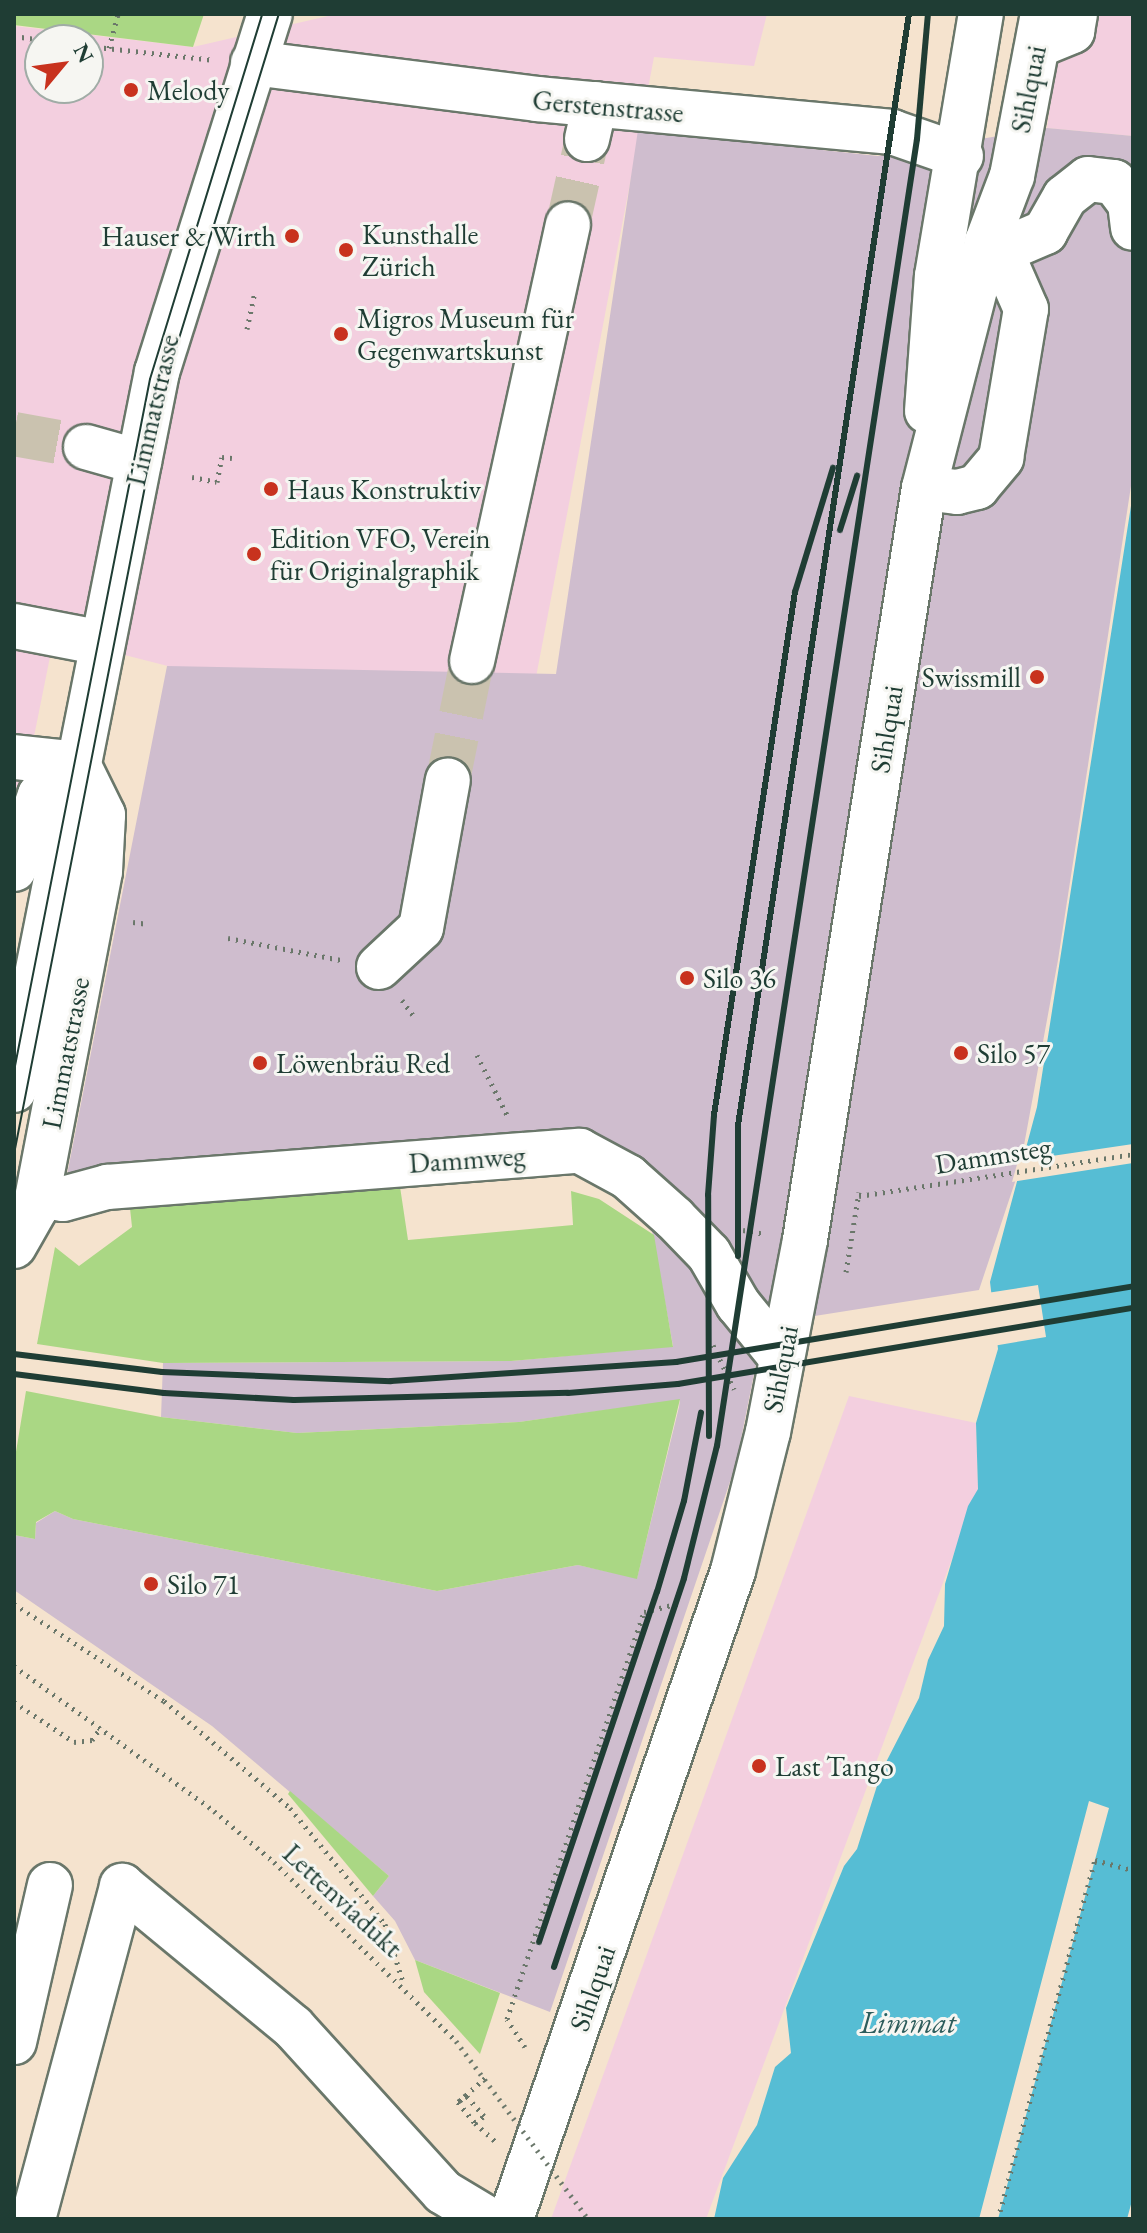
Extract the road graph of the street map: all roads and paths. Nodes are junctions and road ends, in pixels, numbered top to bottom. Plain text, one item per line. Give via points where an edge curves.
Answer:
1 (118, 14) edge
2 (243, 14) edge
3 (270, 14) edge
4 (300, 14) edge
5 (958, 14) edge
6 (981, 14) edge
7 (1004, 14) edge
8 (1075, 14) edge
9 (1040, 30) edge
10 (104, 48) edge
11 (108, 48) junction
12 (196, 59) dead end
13 (253, 63) junction
14 (961, 156) junction
15 (568, 224) tunnel mouth
16 (1133, 228) edge
17 (987, 242) junction
18 (254, 295) dead end
19 (247, 329) dead end
20 (86, 447) tunnel mouth
21 (232, 458) dead end
22 (139, 462) junction
23 (192, 477) dead end
24 (924, 488) junction
25 (14, 626) edge
26 (102, 643) junction
27 (472, 661) tunnel mouth
28 (14, 757) edge
29 (78, 764) junction
30 (448, 780) tunnel mouth
31 (14, 869) edge
32 (228, 938) dead end
33 (379, 967) junction
34 (413, 1015) dead end
35 (477, 1055) dead end
36 (14, 1090) edge
37 (1133, 1154) edge
38 (527, 1155) junction
39 (50, 1197) junction
40 (14, 1246) edge
41 (851, 1246) dead end
42 (781, 1357) junction
43 (686, 1601) dead end
44 (14, 1604) edge
45 (14, 1666) edge
46 (14, 1702) edge
47 (101, 1727) junction
48 (1133, 1870) edge
49 (50, 1885) dead end
50 (404, 1985) junction
51 (14, 2042) edge
52 (528, 2051) dead end
53 (485, 2078) junction
54 (510, 2103) dead end
55 (505, 2116) dead end
56 (475, 2123) junction
57 (500, 2129) dead end
58 (496, 2142) junction
59 (30, 2162) edge
60 (490, 2216) edge
61 (33, 2219) edge
62 (588, 2219) edge
63 (998, 2219) edge

1 - 11 path
2 - 13 street, Limmatstrasse
3 - 13 street, Limmatstrasse
4 - 13 street via 296,26
5 - 14 street via 954,62
6 - 14 street
7 - 17 street via 987,155
8 - 9 street via 1072,31
9 - 17 street, Sihlquai via 1012,176
10 - 11 path
11 - 12 path
13 - 14 street, Gerstenstrasse via 591,122 892,132
13 - 22 street, Limmatstrasse via 157,372
14 - 24 street, Sihlquai via 937,276
15 - 27 street
16 - 17 street via 1130,203 1114,182 1088,179 1065,197 1045,232 1015,245
17 - 24 street, Sihlquai
17 - 24 street via 1008,268 1026,309 1001,458 977,487 957,492
18 - 19 path
20 - 22 street
21 - 23 path via 222,457 217,482
22 - 26 street, Limmatstrasse
24 - 42 street, Sihlquai via 805,1240
25 - 26 street
26 - 29 street, Limmatstrasse
28 - 29 street
29 - 31 street via 40,795
29 - 36 street, Limmatstrasse
29 - 39 street, Limmatstrasse via 103,815 100,871
30 - 33 street via 421,928
32 - 33 path
33 - 34 path
35 - 38 path
37 - 41 path, Dammsteg via 859,1196
38 - 39 street, Dammweg via 107,1187
38 - 42 street, Dammweg via 580,1151 628,1177 709,1254 738,1304
39 - 40 street, Limmatstrasse
42 - 60 street, Sihlquai via 733,1571
43 - 52 path via 644,1612 507,2019
44 - 50 path via 164,1701 290,1808 385,1924
45 - 47 path, Lettenviadukt
46 - 47 path via 74,1742 92,1740
47 - 50 path, Lettenviadukt via 274,1862
48 - 63 path via 1095,1860
49 - 51 street
50 - 53 path, Lettenviadukt, bridge
53 - 56 path via 458,2102
53 - 62 path, Lettenviadukt, bridge
54 - 55 path
56 - 56 path via 484,2116 466,2095 458,2102
56 - 58 path
57 - 58 path
58 - 60 path
59 - 60 street via 122,1886 293,2027 443,2192
59 - 61 street

